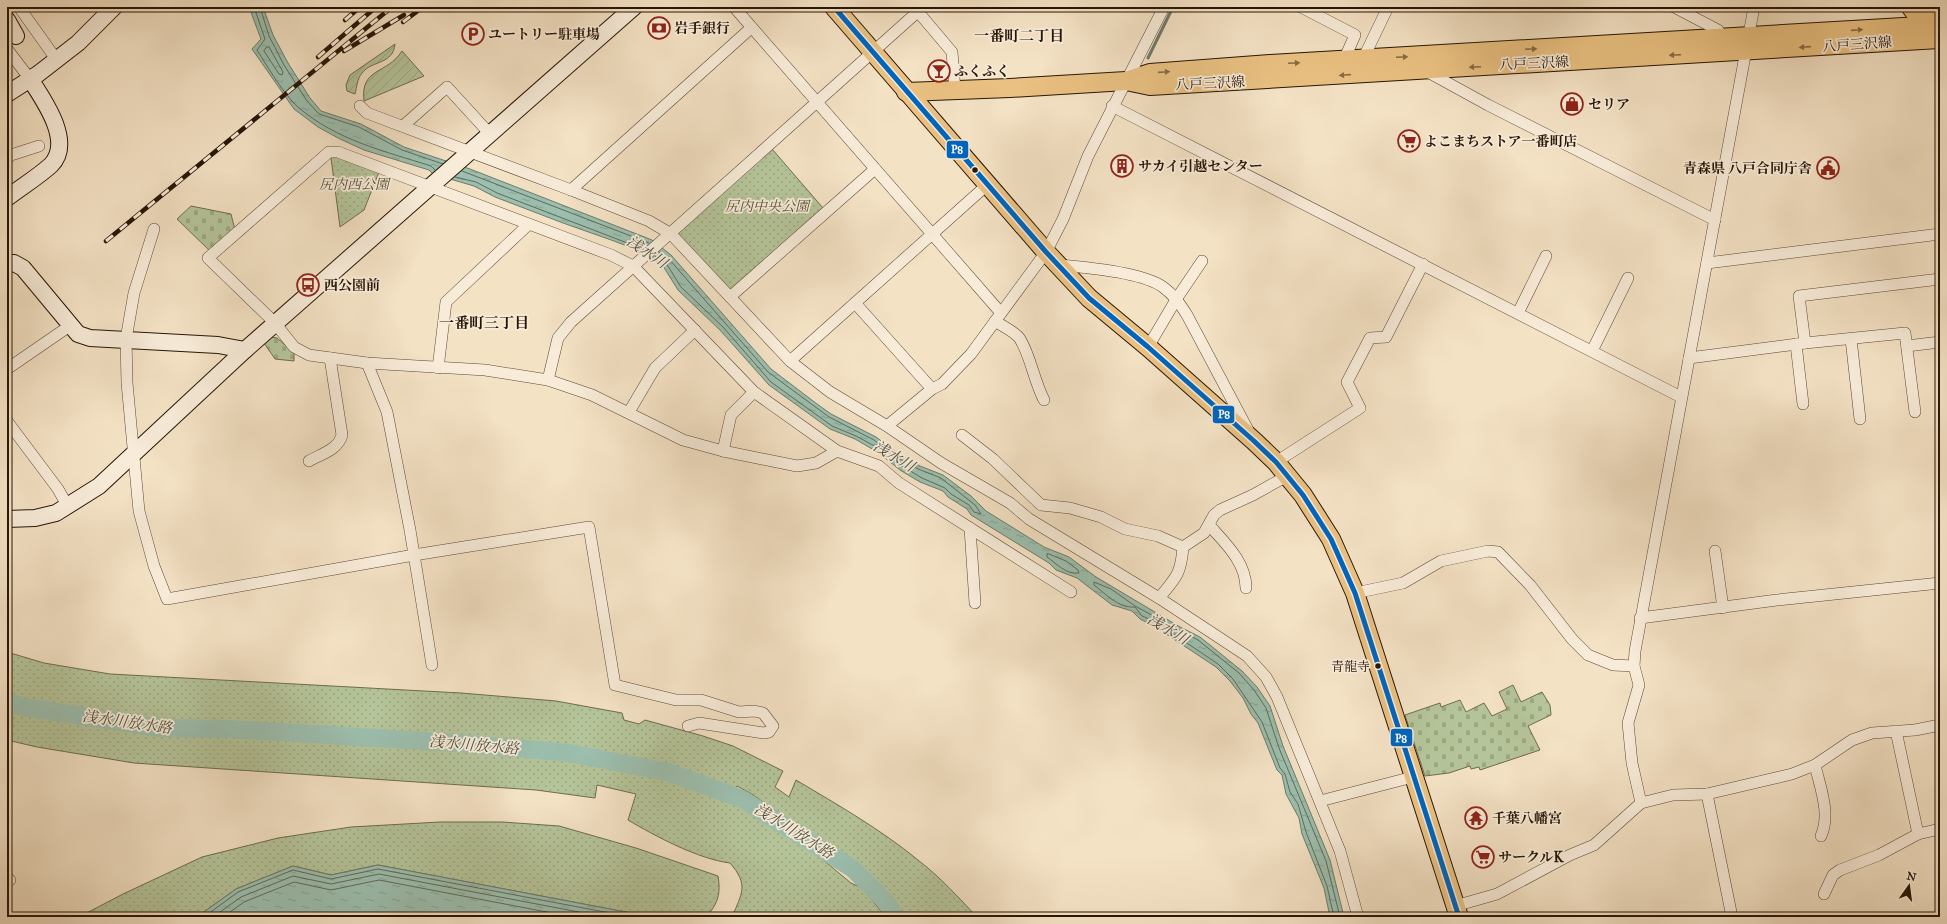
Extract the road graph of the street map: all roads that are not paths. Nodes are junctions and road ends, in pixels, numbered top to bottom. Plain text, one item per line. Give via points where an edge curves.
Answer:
1 (19, 7) edge
2 (114, 7) edge
3 (634, 7) edge
4 (734, 7) edge
5 (834, 7) edge
6 (1164, 7) edge
7 (1388, 7) edge
8 (1674, 7) edge
9 (1754, 7) edge
10 (1912, 7) edge
11 (1934, 7) edge
12 (1306, 8) edge
13 (918, 9) edge
14 (7, 20) edge
15 (751, 28) junction
16 (1937, 30) edge
17 (16, 36) dead end
18 (1721, 38) junction
19 (1747, 44) junction
20 (7, 49) edge
21 (873, 53) junction
22 (56, 59) junction
23 (1363, 59) junction
24 (1344, 60) junction
25 (1424, 70) junction
26 (30, 79) junction
27 (1126, 81) junction
28 (955, 91) junction
29 (906, 92) junction
30 (7, 94) edge
31 (818, 103) junction
32 (360, 106) dead end
33 (1112, 106) junction
34 (403, 126) junction
35 (490, 134) junction
36 (39, 146) dead end
37 (468, 153) junction
38 (7, 159) edge
39 (875, 169) junction
40 (433, 185) junction
41 (987, 185) junction
42 (571, 190) junction
43 (7, 198) edge
44 (1715, 220) junction
45 (528, 225) junction
46 (154, 229) dead end
47 (671, 234) junction
48 (931, 234) junction
49 (1940, 234) edge
50 (1046, 252) junction
51 (1546, 256) dead end
52 (1202, 261) dead end
53 (1707, 263) junction
54 (7, 264) edge
55 (1423, 264) junction
56 (635, 265) junction
57 (1058, 265) junction
58 (1628, 278) dead end
59 (1940, 279) edge
60 (730, 297) junction
61 (1177, 298) junction
62 (855, 303) junction
63 (1518, 313) junction
64 (998, 317) junction
65 (275, 324) junction
66 (71, 325) junction
67 (695, 330) junction
68 (126, 339) junction
69 (1851, 339) junction
70 (1940, 342) edge
71 (1800, 343) junction
72 (1907, 346) junction
73 (1148, 347) junction
74 (245, 350) junction
75 (1592, 351) junction
76 (330, 358) junction
77 (1690, 358) junction
78 (790, 361) junction
79 (366, 363) junction
80 (438, 368) junction
81 (7, 369) edge
82 (548, 380) junction
83 (932, 389) junction
84 (754, 392) junction
85 (1681, 397) junction
86 (1044, 400) dead end
87 (1803, 404) dead end
88 (629, 412) junction
89 (1915, 412) dead end
90 (1860, 419) dead end
91 (7, 421) edge
92 (887, 426) junction
93 (962, 434) dead end
94 (1254, 441) junction
95 (723, 451) junction
96 (837, 451) junction
97 (133, 456) junction
98 (309, 461) dead end
99 (1276, 462) junction
100 (1287, 476) junction
101 (68, 507) junction
102 (7, 520) edge
103 (1210, 526) junction
104 (970, 528) junction
105 (1183, 547) junction
106 (1715, 551) dead end
107 (414, 556) junction
108 (1940, 583) edge
109 (1246, 588) dead end
110 (1071, 592) dead end
111 (1355, 593) junction
112 (1159, 598) junction
113 (975, 603) dead end
114 (1722, 608) junction
115 (1640, 618) junction
116 (432, 665) dead end
117 (1634, 666) junction
118 (1940, 725) edge
119 (688, 726) dead end
120 (1896, 731) junction
121 (1815, 765) junction
122 (1413, 777) junction
123 (1707, 794) junction
124 (1320, 801) junction
125 (1641, 803) junction
126 (1940, 829) edge
127 (1918, 834) junction
128 (1821, 836) dead end
129 (1824, 894) dead end
130 (1457, 912) edge
131 (1358, 917) edge
132 (1732, 917) edge

1 - 22 street
2 - 22 street via 78,42
3 - 35 street
4 - 15 street
5 - 21 main road
6 - 27 street
7 - 23 street
8 - 18 street via 1718,30
9 - 19 street
10 - 16 highway
11 - 16 highway
12 - 24 street via 1355,35
13 - 21 street
13 - 28 street via 952,52
14 - 17 street
15 - 31 street
15 - 42 street
16 - 19 main road, 八戸三沢線
18 - 19 main road, 八戸三沢線
23 -> 18 main road, 八戸三沢線
19 -> 25 main road, 八戸三沢線
19 - 44 street
20 - 26 street
21 - 29 main road
21 - 31 street
22 - 26 street
23 - 24 main road, 八戸三沢線
27 -> 24 main road, 八戸三沢線 via 1150,72
25 -> 27 main road, 八戸三沢線 via 1150,86
25 - 44 street
26 - 30 street
26 - 43 street via 49,108 59,139 58,153 52,164
27 - 28 main road, 八戸三沢線
27 - 33 street
28 - 29 main road, 八戸三沢線
29 - 41 main road
31 - 39 street
31 - 47 street
32 - 34 street via 367,113
33 - 50 street
33 - 55 street
34 - 35 street via 447,87
34 - 37 street
35 - 37 street
36 - 38 street via 11,155
37 - 40 street
37 - 42 street
39 - 48 street
39 - 60 street
40 - 45 street
40 - 65 street
40 - 65 street via 338,152 329,152 208,258
41 - 48 street
41 - 50 main road
42 - 47 street via 649,221
44 - 53 street
45 - 56 street
45 - 80 street via 446,302
46 - 68 street via 136,286
47 - 56 street
47 - 60 street
48 - 62 street
48 - 64 street
49 - 53 street
50 - 57 main road
50 - 64 street
51 - 63 street
52 - 61 street
53 - 77 street
54 - 66 street via 14,263 23,268
55 - 63 street
55 - 99 street via 1386,337 1370,338 1347,382 1360,408
56 - 67 street
56 - 82 street via 571,322 558,338
57 - 61 street via 1141,278 1162,286
57 - 73 main road via 1089,298
58 - 75 street
59 - 71 street via 1799,296
60 - 78 street
61 - 73 street
61 - 94 street
62 - 78 street
62 - 83 street
63 - 75 street
64 - 83 street via 971,354 942,384
64 - 86 street via 1020,338
65 - 74 street
65 - 76 street via 294,347 309,355
66 - 68 street via 78,334 90,338
66 - 81 street
67 - 84 street
67 - 88 street via 655,368
68 - 74 street via 218,345
68 - 97 street
69 - 71 street
69 - 72 street via 1905,333
69 - 90 street
70 - 72 street
71 - 77 street
71 - 87 street
72 - 89 street
73 - 94 main road
74 - 97 street
75 - 85 street
76 - 79 street
76 - 98 street via 341,440 335,447
77 - 85 street
78 - 92 street via 830,392
79 - 80 street
79 - 107 street via 387,412
80 - 82 street via 485,370
82 - 88 street via 592,395
83 - 92 street
84 - 95 street via 731,415
84 - 96 street
85 - 115 street
88 - 95 street via 682,440
91 - 101 street via 58,489
92 - 112 street via 941,463 1010,503 1029,519
93 - 105 street via 993,459 1041,505 1070,508 1101,517 1125,529 1158,536
94 - 99 main road
95 - 96 street via 797,466 816,463
96 - 104 street via 879,466 899,483
97 - 101 street via 99,486
97 - 107 street via 139,512 167,599
99 - 100 main road
100 - 103 street via 1220,510 1214,515
100 - 111 main road via 1303,495 1330,539
101 - 102 street via 35,518
103 - 105 street
103 - 109 street via 1234,553 1244,573
104 - 110 street
104 - 113 street
105 - 112 street via 1178,576
106 - 114 street
107 - 116 street
107 - 119 street via 589,527 615,685 676,700 701,700 739,712 763,713 773,726 769,732 764,733 699,723
108 - 114 street
111 - 117 street via 1402,583 1441,561 1488,551 1498,552 1530,585 1572,639 1588,655 1613,665
111 - 122 main road
112 - 124 street via 1247,656 1266,677 1277,697
114 - 115 street
115 - 117 street
117 - 125 street via 1639,685 1628,723 1632,763
118 - 120 street
120 - 121 street via 1872,733 1852,740
120 - 127 street
121 - 123 street via 1792,774
121 - 128 street via 1825,807 1825,828
122 - 124 street
122 - 130 main road
123 - 125 street via 1673,795
123 - 132 street
124 - 131 street via 1340,851
125 - 130 street via 1594,845
126 - 127 street
127 - 129 street via 1879,855 1840,870 1833,875

